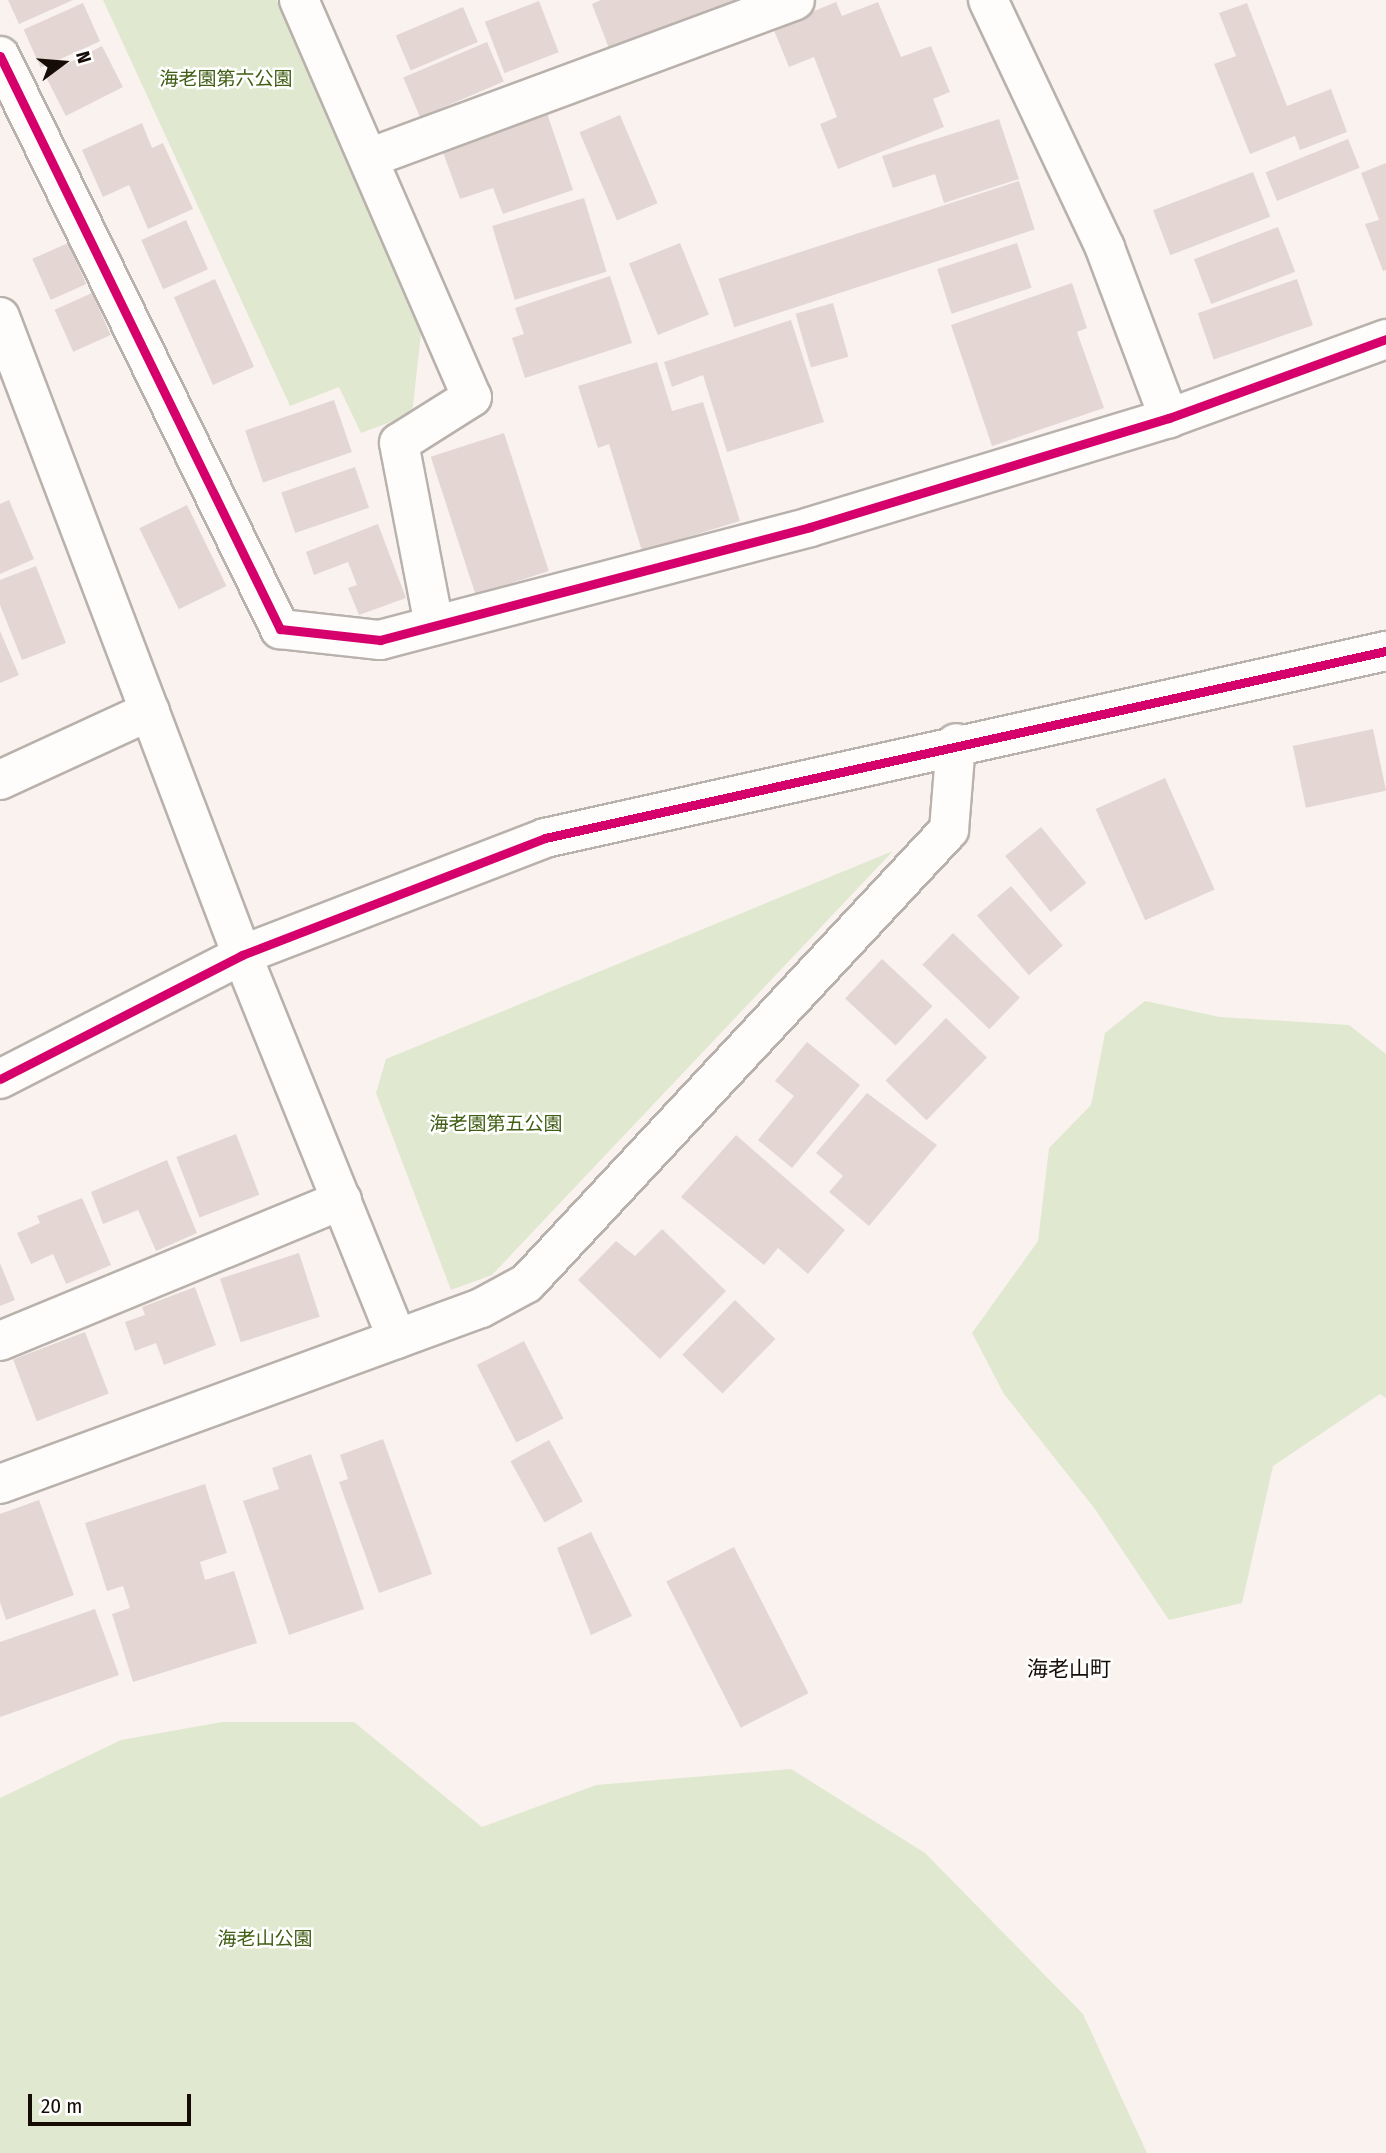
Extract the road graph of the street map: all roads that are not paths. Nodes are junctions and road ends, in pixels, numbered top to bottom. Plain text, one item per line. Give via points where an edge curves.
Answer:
1 (299, 0) edge
2 (795, 0) edge
3 (988, 0) edge
4 (0, 56) edge
5 (369, 159) junction
6 (0, 317) edge
7 (1386, 339) edge
8 (1169, 418) junction
9 (434, 624) junction
10 (1386, 651) edge
11 (150, 710) junction
12 (956, 743) junction
13 (0, 780) edge
14 (242, 955) junction
15 (0, 1079) edge
16 (342, 1200) junction
17 (397, 1339) junction
18 (0, 1341) edge
19 (0, 1484) edge

1 - 5 street
2 - 5 street
3 - 8 street via 1105,248
4 - 9 street via 280,629 380,640
5 - 9 street via 472,397 399,443
6 - 11 street
7 - 8 street
8 - 9 street via 810,527
10 - 12 street
11 - 13 street
11 - 14 street
12 - 14 street via 545,838
12 - 17 street via 949,830 898,889 527,1283 481,1308
14 - 15 street
14 - 16 street
16 - 17 street
16 - 18 street
17 - 19 street

